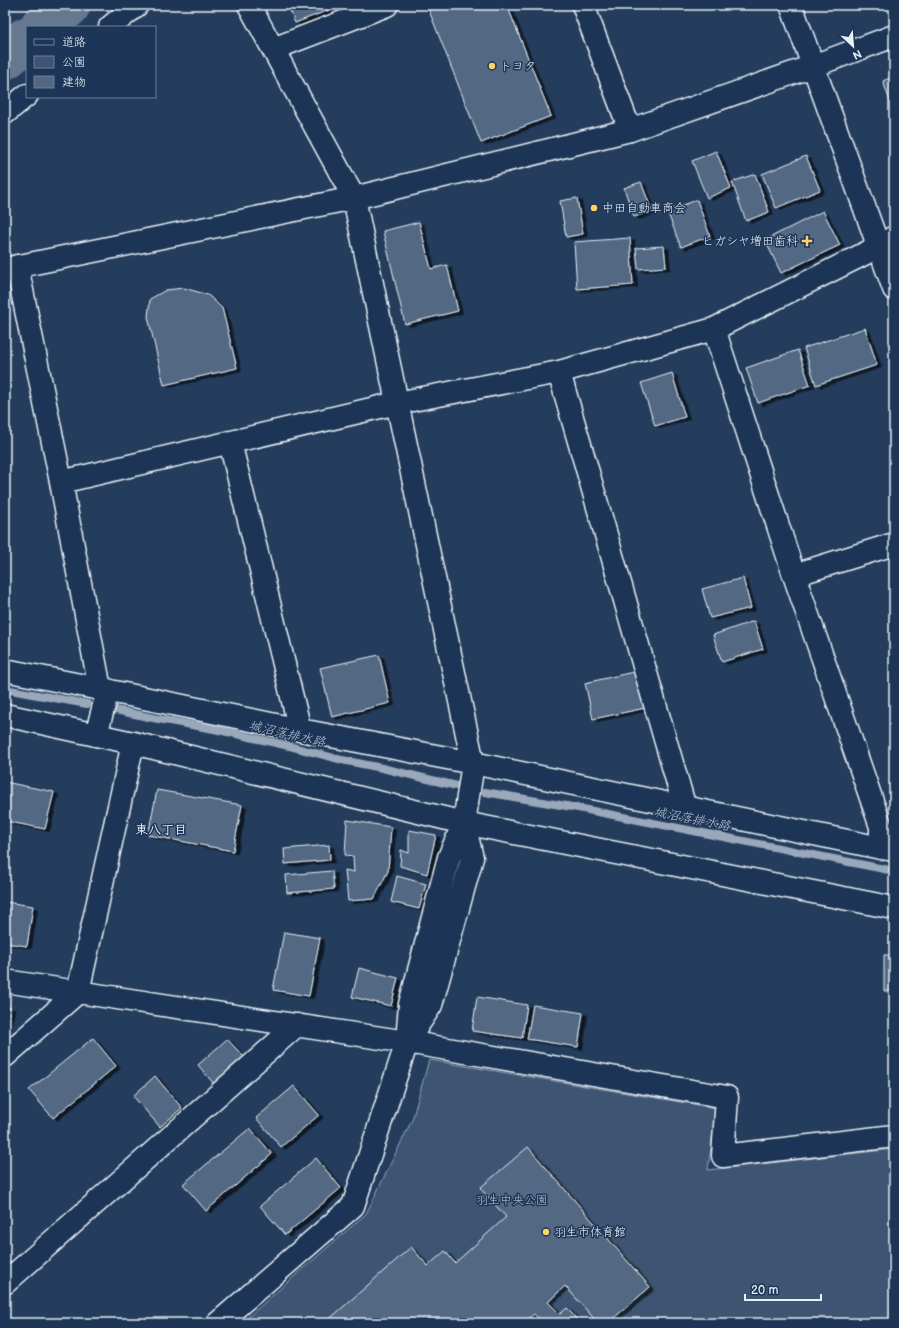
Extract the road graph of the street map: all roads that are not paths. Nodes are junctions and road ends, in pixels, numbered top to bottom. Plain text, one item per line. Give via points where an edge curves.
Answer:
1 (137, 5) edge
2 (249, 5) edge
3 (387, 5) edge
4 (583, 5) edge
5 (791, 5) edge
6 (111, 26) edge
7 (894, 36) edge
8 (273, 49) junction
9 (814, 66) junction
10 (26, 96) edge
11 (5, 113) edge
12 (630, 130) junction
13 (354, 198) junction
14 (886, 242) edge
15 (11, 267) edge
16 (894, 289) edge
17 (714, 329) junction
18 (559, 372) junction
19 (397, 403) junction
20 (230, 442) junction
21 (61, 482) junction
22 (894, 544) edge
23 (794, 575) junction
24 (5, 670) edge
25 (104, 690) junction
26 (5, 715) edge
27 (300, 730) junction
28 (96, 735) junction
29 (133, 743) junction
30 (474, 763) junction
31 (685, 808) junction
32 (464, 823) junction
33 (888, 849) edge
34 (894, 908) edge
35 (5, 981) edge
36 (78, 992) junction
37 (296, 1025) junction
38 (407, 1042) junction
39 (5, 1056) edge
40 (894, 1136) edge
41 (5, 1283) edge
42 (218, 1323) edge

1 - 6 street
2 - 8 street
3 - 8 street
4 - 12 street
5 - 9 street
7 - 9 street
8 - 13 street
9 - 12 street
9 - 14 street
10 - 11 street
12 - 13 street
13 - 15 street
13 - 19 street
14 - 16 street
14 - 17 street
15 - 21 street
17 - 18 street
17 - 23 street
18 - 19 street
18 - 31 street
19 - 20 street
19 - 30 street
20 - 21 street
20 - 27 street
21 - 25 street
22 - 23 street
23 - 33 street
24 - 25 street
25 - 27 street
25 - 28 street
26 - 28 street
27 - 30 street
28 - 29 street
29 - 32 street
29 - 36 street
30 - 31 street
30 - 32 street
31 - 33 street
32 - 34 street
32 - 38 street via 472,858 432,1005
35 - 36 street
36 - 37 street
36 - 39 street
37 - 38 street
37 - 41 street
38 - 40 street via 727,1097 722,1156
38 - 42 street via 353,1206

